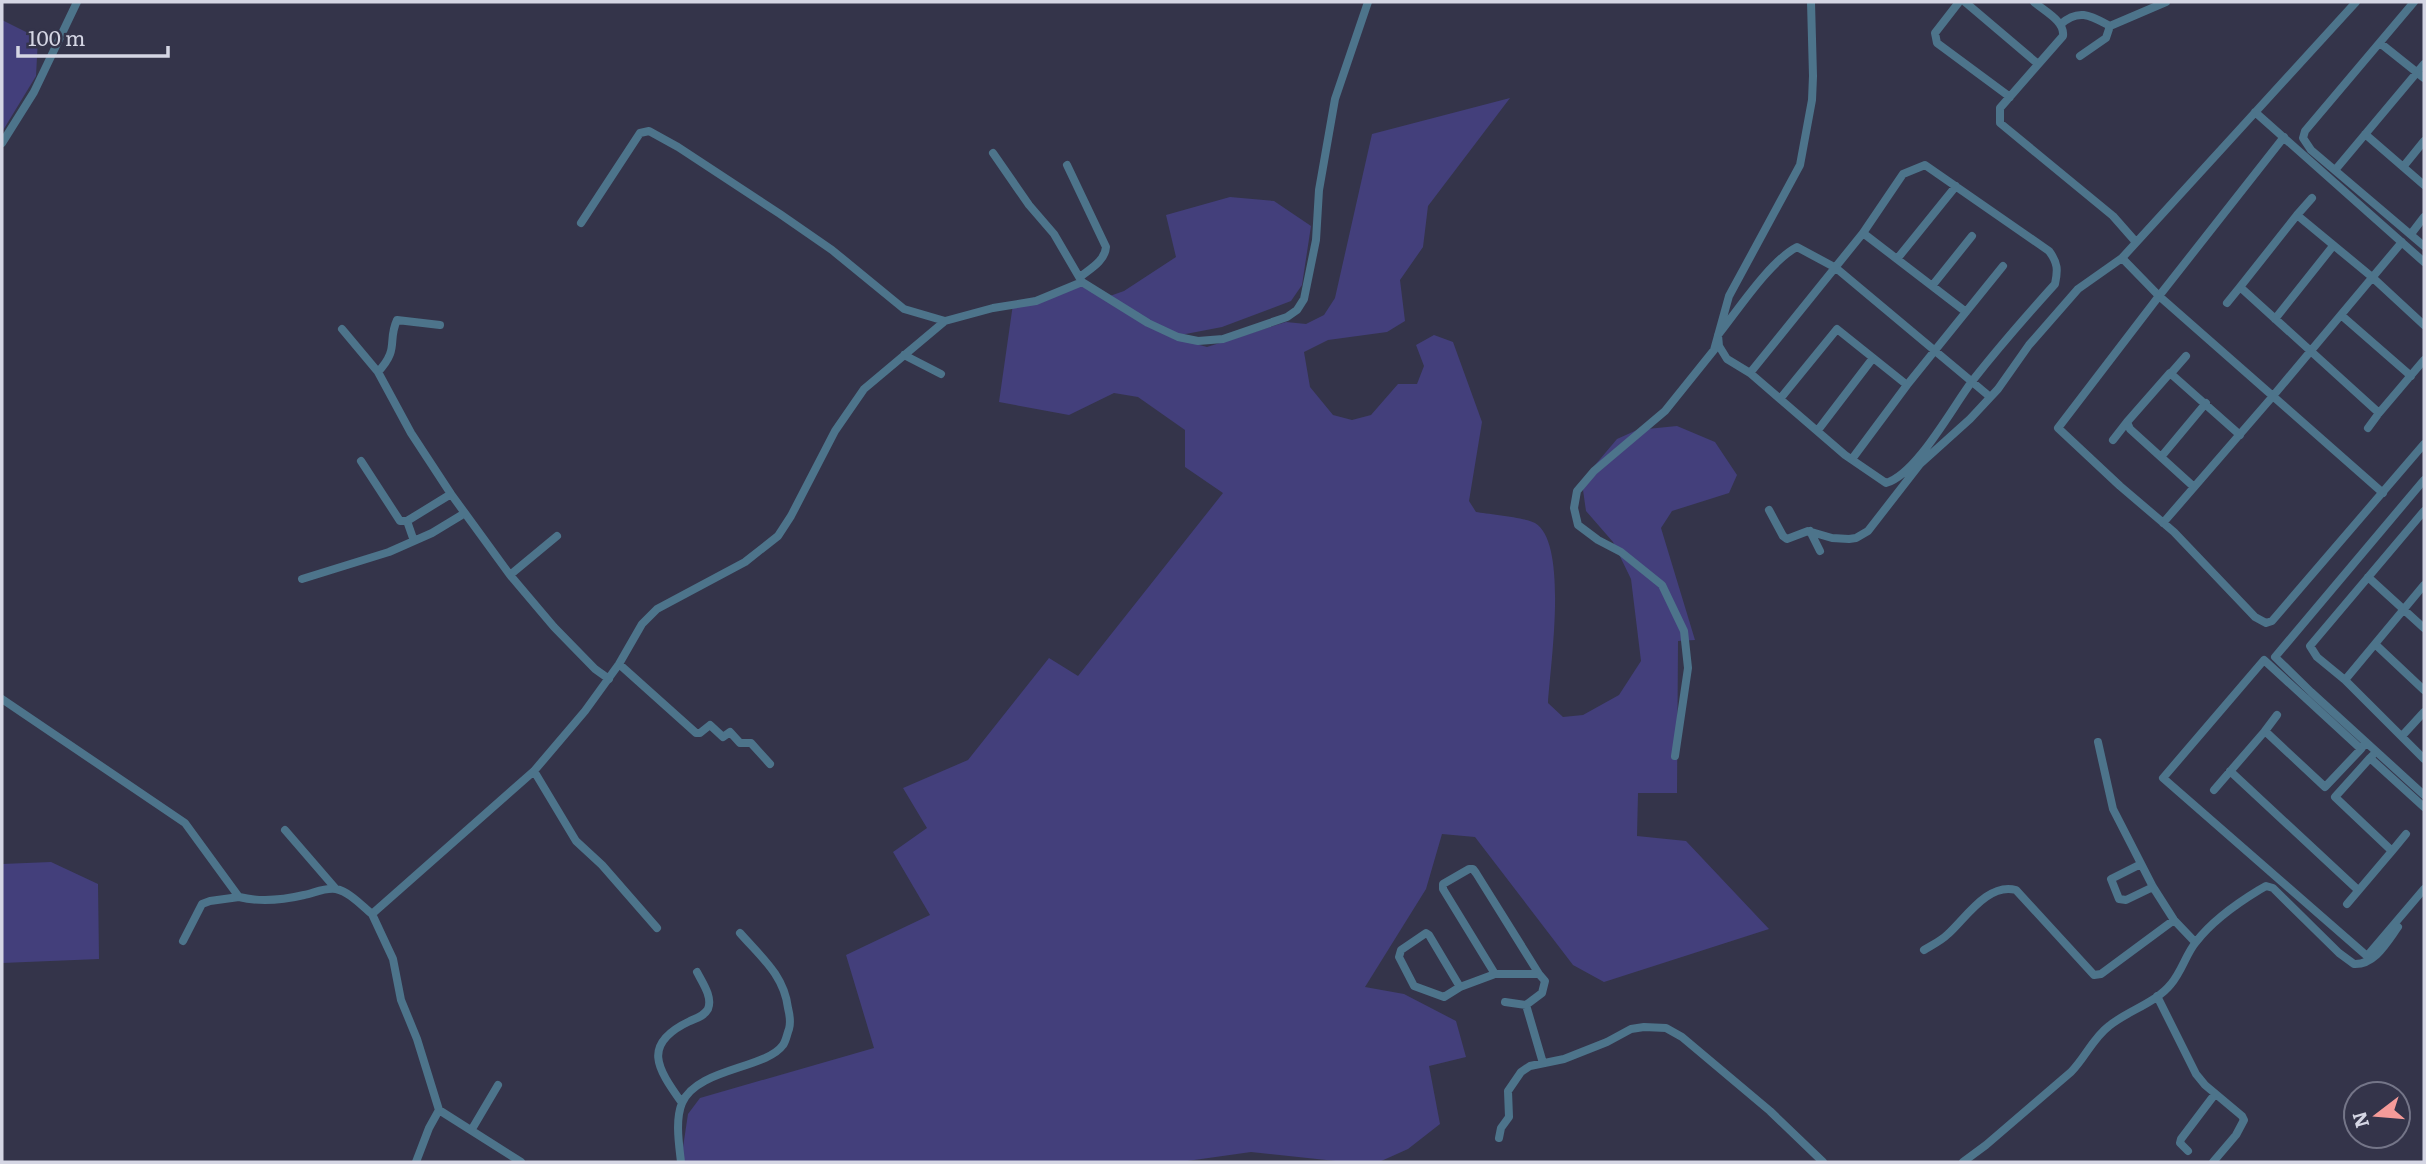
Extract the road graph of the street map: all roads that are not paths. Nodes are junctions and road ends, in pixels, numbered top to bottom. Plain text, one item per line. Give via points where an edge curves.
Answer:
1 (77, 2) edge
2 (1368, 2) edge
3 (1811, 2) edge
4 (1959, 2) edge
5 (1965, 2) edge
6 (2034, 2) edge
7 (2166, 2) edge
8 (2356, 2) edge
9 (2414, 2) edge
10 (2061, 24) junction
11 (2110, 26) junction
12 (2380, 43) junction
13 (2080, 56) dead end
14 (2038, 64) junction
15 (2424, 64) edge
16 (2421, 75) edge
17 (2010, 97) junction
18 (2255, 112) junction
19 (2365, 134) junction
20 (2284, 137) junction
21 (2424, 141) edge
22 (2, 143) edge
23 (993, 153) dead end
24 (1067, 165) dead end
25 (2403, 167) junction
26 (2336, 169) junction
27 (2424, 185) edge
28 (1956, 186) junction
29 (2312, 198) dead end
30 (2297, 215) junction
31 (2424, 217) edge
32 (581, 223) dead end
33 (1863, 233) junction
34 (2411, 234) junction
35 (1972, 236) dead end
36 (2135, 242) junction
37 (2402, 243) junction
38 (2333, 246) junction
39 (2424, 246) edge
40 (2122, 258) junction
41 (1897, 259) junction
42 (2424, 262) edge
43 (2003, 266) dead end
44 (1836, 268) junction
45 (2372, 278) junction
46 (1081, 279) junction
47 (1933, 286) junction
48 (2240, 287) junction
49 (2159, 296) junction
50 (2227, 303) dead end
51 (1966, 312) junction
52 (2341, 315) junction
53 (2275, 319) junction
54 (945, 321) junction
55 (440, 325) dead end
56 (2424, 325) edge
57 (342, 329) dead end
58 (1718, 335) junction
59 (1935, 349) junction
60 (2312, 351) junction
61 (904, 355) junction
62 (2186, 356) dead end
63 (1873, 358) junction
64 (2424, 360) edge
65 (378, 372) junction
66 (2172, 372) junction
67 (1750, 373) junction
68 (941, 374) dead end
69 (2411, 376) junction
70 (1972, 381) junction
71 (1907, 385) junction
72 (1989, 396) junction
73 (2273, 396) junction
74 (1780, 399) junction
75 (2206, 403) junction
76 (2379, 414) junction
77 (2127, 422) junction
78 (2368, 428) dead end
79 (1818, 430) junction
80 (2240, 435) junction
81 (2113, 440) dead end
82 (2424, 444) edge
83 (2161, 457) junction
84 (1852, 459) junction
85 (361, 461) dead end
86 (2424, 480) edge
87 (2194, 487) junction
88 (2383, 493) junction
89 (451, 494) junction
90 (1769, 510) dead end
91 (2424, 511) edge
92 (465, 513) junction
93 (407, 521) junction
94 (2163, 523) junction
95 (1810, 531) junction
96 (557, 536) dead end
97 (414, 541) junction
98 (1820, 551) dead end
99 (510, 575) junction
100 (2368, 577) junction
101 (302, 579) dead end
102 (2424, 584) edge
103 (2404, 609) junction
104 (2424, 628) edge
105 (2375, 644) junction
106 (619, 664) junction
107 (609, 679) junction
108 (2345, 680) junction
109 (2424, 690) edge
110 (2, 699) edge
111 (2424, 712) edge
112 (2277, 715) dead end
113 (2264, 731) junction
114 (2402, 736) junction
115 (2098, 742) dead end
116 (2364, 745) junction
117 (2376, 751) junction
118 (1675, 756) dead end
119 (2354, 757) junction
120 (2424, 759) edge
121 (2367, 762) junction
122 (770, 764) dead end
123 (534, 771) junction
124 (2230, 771) junction
125 (2325, 787) junction
126 (2214, 790) dead end
127 (2424, 795) edge
128 (2335, 797) junction
129 (2424, 807) edge
130 (285, 830) dead end
131 (2406, 834) dead end
132 (2392, 851) junction
133 (2141, 864) junction
134 (2153, 887) junction
135 (336, 889) junction
136 (2424, 889) edge
137 (2358, 890) junction
138 (2424, 896) edge
139 (239, 897) junction
140 (2347, 904) dead end
141 (372, 914) junction
142 (2174, 920) junction
143 (657, 928) dead end
144 (740, 933) dead end
145 (183, 941) dead end
146 (2195, 942) junction
147 (1924, 950) dead end
148 (697, 972) dead end
149 (1495, 974) junction
150 (1539, 974) junction
151 (1460, 987) junction
152 (2157, 996) junction
153 (1505, 1002) dead end
154 (1526, 1005) junction
155 (1543, 1063) junction
156 (498, 1085) dead end
157 (2215, 1094) junction
158 (682, 1103) junction
159 (439, 1110) junction
160 (472, 1129) junction
161 (1499, 1138) dead end
162 (2188, 1151) dead end
163 (416, 1162) edge
164 (521, 1162) edge
165 (681, 1162) edge
166 (1823, 1162) edge
167 (1962, 1162) edge
168 (2213, 1162) edge

1 - 22 street via 34,92
2 - 46 street via 1335,99 1318,190 1316,240 1304,299 1297,310 1223,339 1198,341 1147,323
3 - 58 street via 1814,76 1800,165 1729,296
4 - 17 street via 1935,33 1937,43
5 - 14 street
6 - 10 street
7 - 11 street
8 - 18 street
9 - 12 street
10 - 11 street via 2087,14
10 - 14 street via 2063,36
11 - 13 street via 2106,38
12 - 16 street
12 - 26 street via 2303,135 2308,147
14 - 17 street
15 - 16 street
16 - 19 street
17 - 36 street via 2000,108 2000,123 2113,216
18 - 20 street
18 - 36 street
19 - 25 street
19 - 26 street
20 - 37 street
20 - 49 street
21 - 25 street
23 - 46 street via 1054,234
24 - 46 street via 1106,247 1105,255
25 - 27 street
26 - 34 street
28 - 33 street via 1925,165 1909,170
28 - 41 street
28 - 70 street via 2049,251 2058,272 2055,284
29 - 30 street
30 - 38 street
30 - 48 street
31 - 34 street
32 - 54 street via 640,133 649,131 801,228 904,309
33 - 41 street
33 - 44 street
34 - 39 street
35 - 47 street
36 - 40 street
37 - 42 street
37 - 45 street
38 - 45 street
38 - 53 street
40 - 49 street
40 - 72 street via 2078,289
41 - 47 street
43 - 51 street
44 - 58 street via 1797,247 1788,252
44 - 59 street
44 - 67 street
45 - 52 street
45 - 56 street
46 - 54 street via 1036,301
47 - 51 street
48 - 50 street
48 - 53 street
49 - 73 street
49 - 94 street via 2058,428
51 - 59 street
52 - 60 street
52 - 69 street
53 - 60 street
54 - 61 street
55 - 65 street via 397,320 388,360
57 - 65 street
58 - 67 street via 1727,359
58 - 118 street via 1703,366 1665,411 1577,491 1574,508 1578,525 1662,585 1684,631 1688,668
59 - 70 street
59 - 71 street
60 - 73 street
60 - 76 street
61 - 68 street
61 - 106 street via 864,389 835,431 778,536 745,562 657,609 642,624
62 - 66 street
63 - 71 street
63 - 74 street via 1837,329
63 - 79 street
64 - 69 street
65 - 89 street
66 - 75 street
66 - 77 street
67 - 74 street
69 - 76 street
70 - 72 street
70 - 84 street via 1923,452 1900,476 1886,483
71 - 84 street
72 - 95 street via 1920,464 1868,531 1849,539
73 - 80 street
73 - 88 street
74 - 79 street
75 - 80 street
75 - 83 street
76 - 78 street
77 - 81 street
77 - 83 street
79 - 84 street
80 - 87 street
82 - 88 street
83 - 87 street
85 - 93 street via 394,514
86 - 116 street via 2275,657
87 - 94 street
88 - 94 street via 2266,623
89 - 92 street
89 - 93 street
90 - 95 street via 1786,539
91 - 100 street
92 - 97 street
92 - 99 street
93 - 97 street
95 - 98 street
96 - 99 street
97 - 101 street
99 - 107 street via 594,669
100 - 103 street
100 - 108 street via 2310,646
102 - 103 street
103 - 104 street
103 - 105 street
105 - 108 street
105 - 109 street
106 - 107 street
106 - 122 street via 696,733 710,725 723,737 730,732 740,743 751,743
107 - 123 street
108 - 114 street
110 - 139 street via 185,823
111 - 114 street
112 - 113 street
113 - 124 street
113 - 125 street
114 - 120 street
115 - 133 street via 2110,801
116 - 117 street
116 - 119 street
116 - 136 street via 2264,660 2163,778 2367,956
117 - 121 street
117 - 127 street
119 - 121 street
119 - 125 street
121 - 128 street
121 - 129 street
123 - 141 street
123 - 143 street via 576,841
124 - 126 street
124 - 137 street
125 - 128 street
128 - 132 street
130 - 135 street
131 - 132 street
132 - 137 street
133 - 134 street
133 - 134 street via 2111,879 2119,899
134 - 142 street
135 - 139 street via 254,901
135 - 141 street
137 - 140 street
138 - 146 street via 2381,950 2360,965 2350,962 2284,897 2266,886
139 - 145 street via 202,904
141 - 159 street via 393,959 401,1000
142 - 146 street
142 - 147 street via 2094,975 2011,888 1984,897 1945,938
144 - 158 street via 786,990 791,1024 783,1045 764,1058 720,1073 694,1089
146 - 152 street via 2171,985
148 - 158 street via 709,1000 708,1009 668,1034 658,1046 660,1068
149 - 150 street
149 - 150 street via 1443,889 1448,880 1469,869 1476,873
149 - 151 street
150 - 154 street via 1545,981 1544,990
151 - 151 street via 1429,934 1401,950 1399,957 1414,986 1444,997
152 - 157 street via 2196,1074
152 - 167 street via 2110,1024 2071,1072
153 - 154 street
154 - 155 street
155 - 161 street via 1521,1072 1513,1082 1508,1091 1509,1117
155 - 166 street via 1572,1056 1631,1029 1666,1028 1770,1111
156 - 160 street
157 - 162 street via 2180,1139
157 - 168 street via 2244,1120
158 - 165 street via 678,1132
159 - 160 street
159 - 163 street
160 - 164 street

